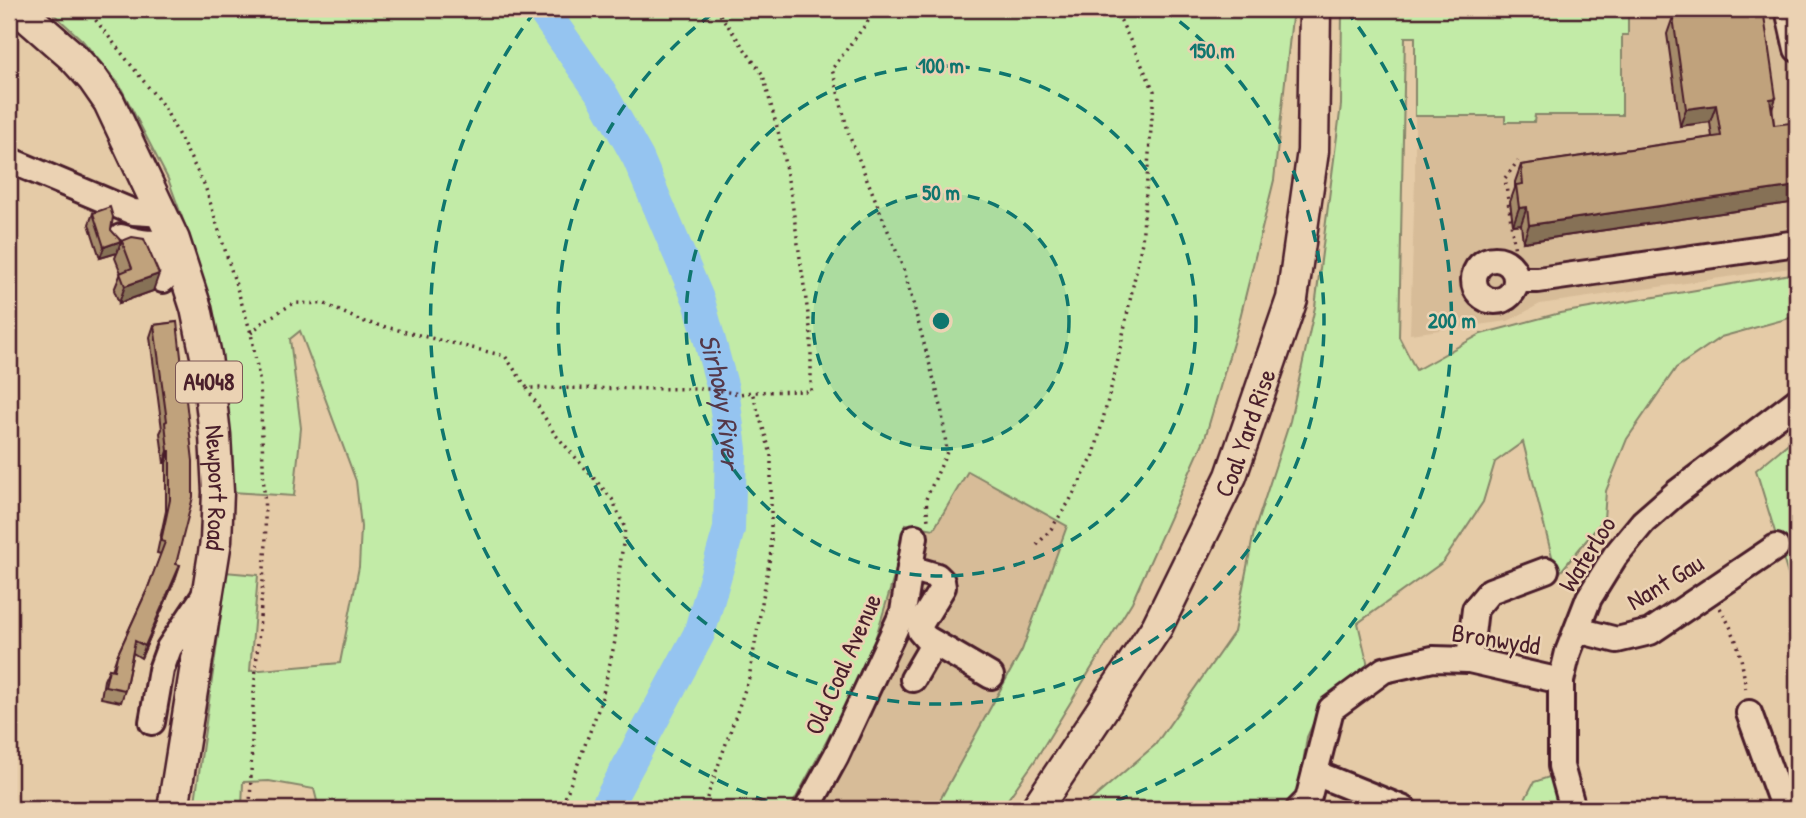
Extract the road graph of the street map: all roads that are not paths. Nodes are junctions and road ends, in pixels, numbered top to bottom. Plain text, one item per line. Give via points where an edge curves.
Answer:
1 (18, 9) edge
2 (1315, 9) edge
3 (1788, 9) edge
4 (1797, 49) edge
5 (9, 160) edge
6 (165, 233) junction
7 (121, 237) edge
8 (1797, 243) edge
9 (1514, 273) road end
10 (163, 280) dead end
11 (1797, 401) edge
12 (915, 537) road end
13 (1776, 547) dead end
14 (910, 568) junction
15 (1546, 570) dead end
16 (208, 589) junction
17 (1577, 630) junction
18 (934, 643) junction
19 (1469, 660) junction
20 (991, 676) dead end
21 (913, 679) dead end
22 (1561, 681) junction
23 (1749, 713) road end
24 (152, 723) dead end
25 (1314, 773) junction
26 (173, 809) edge
27 (807, 809) edge
28 (1036, 809) edge
29 (1299, 809) edge
30 (1404, 809) edge
31 (1573, 809) edge
32 (1784, 809) edge

1 - 6 main road, Newport Road / A4048 via 73,57 109,102
2 - 28 main road, Coal Yard Rise via 1313,151 1292,299 1231,476 1157,627
3 - 4 street
5 - 6 street via 133,212
6 - 7 street via 145,244
6 - 10 street via 152,252
6 - 16 main road, Newport Road / A4048 via 196,307 206,356 215,435 217,516
8 - 9 street via 1538,279
11 - 17 street, Waterloo via 1643,522 1589,598
12 - 14 street, Old Coal Avenue
13 - 17 street, Nant Gau via 1650,632 1617,640
14 - 18 street via 942,581 943,587 921,623 920,631
14 - 27 street, Old Coal Avenue via 903,612
15 - 19 street via 1490,592 1475,609
16 - 24 street via 169,648
16 - 26 main road, Newport Road / A4048
17 - 22 street, Waterloo
18 - 20 street
18 - 21 street
19 - 22 street, Bronwydd
19 - 25 street, Bronwydd via 1433,659 1384,670 1331,709
22 - 31 street, Waterloo via 1561,766
23 - 32 street
25 - 29 street, Bronwydd via 1308,800
25 - 30 street

